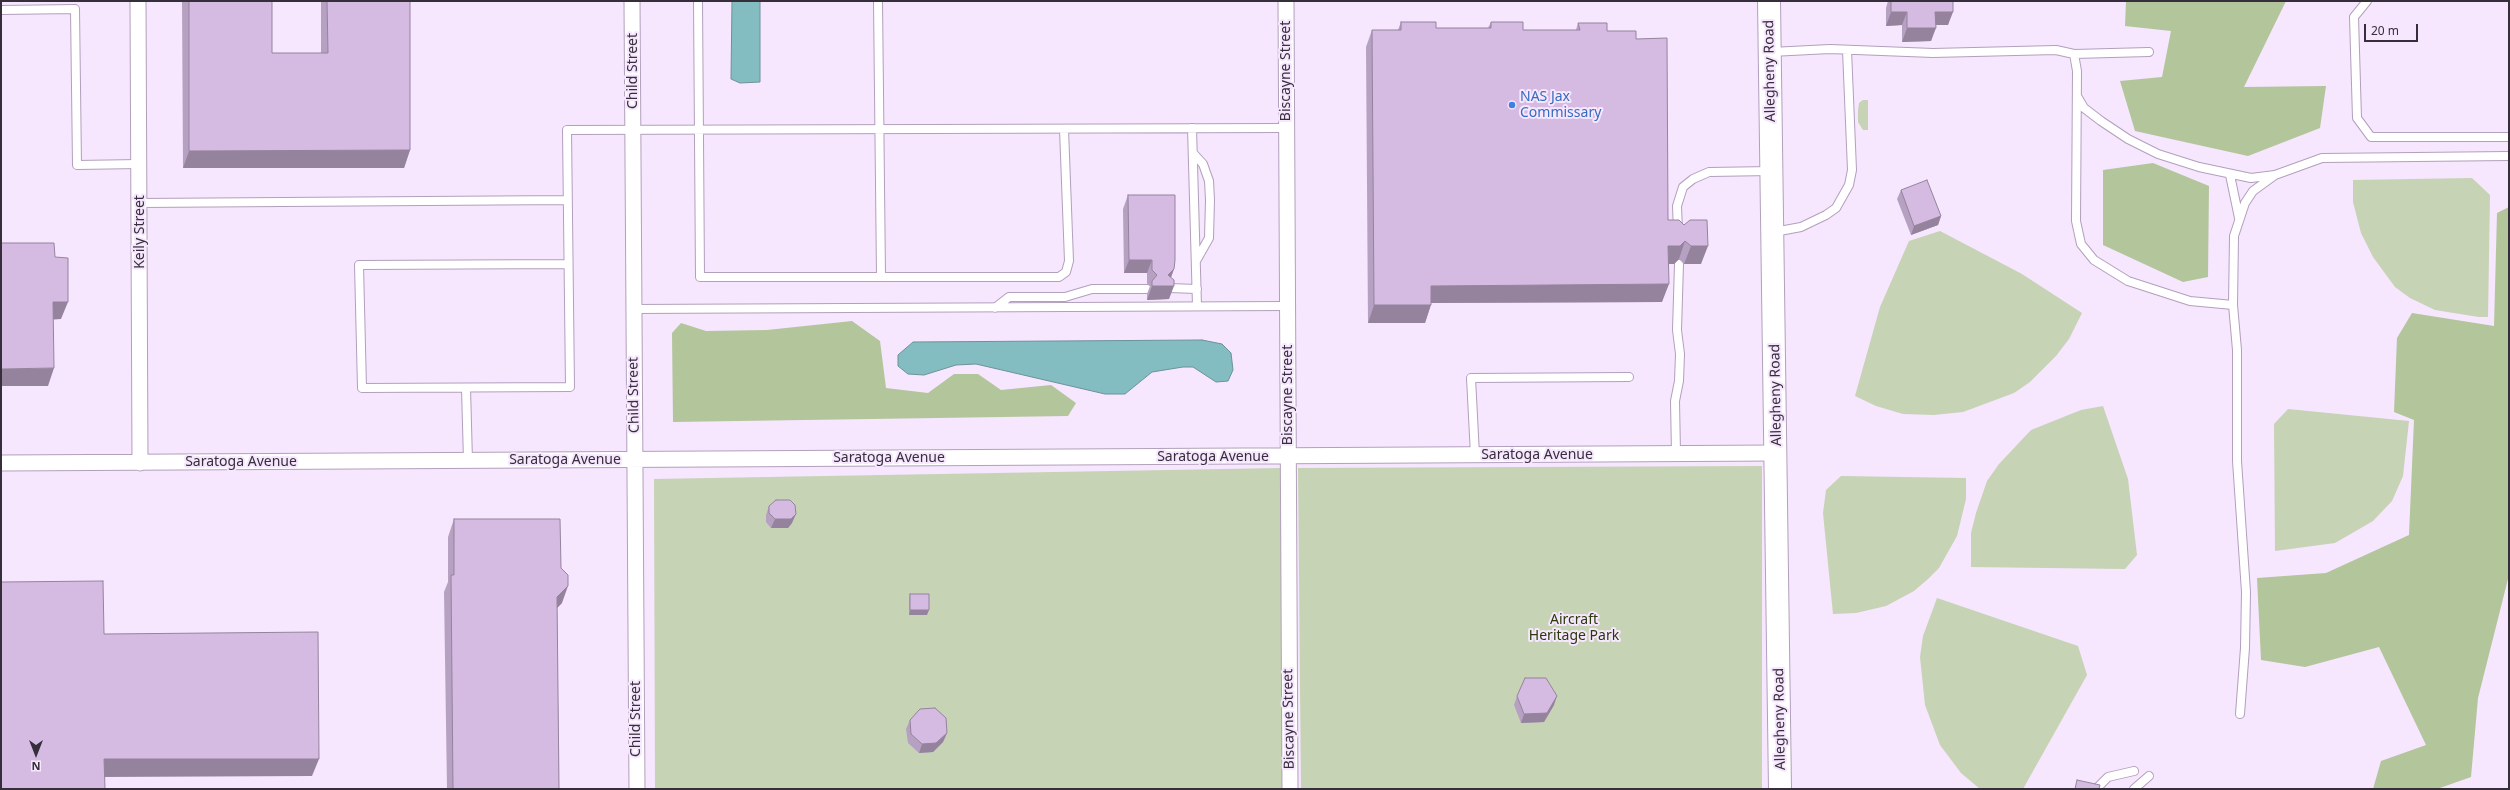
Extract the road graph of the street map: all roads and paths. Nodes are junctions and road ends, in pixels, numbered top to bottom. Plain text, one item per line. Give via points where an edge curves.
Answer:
1 (138, 1) edge
2 (632, 1) edge
3 (698, 1) edge
4 (878, 1) edge
5 (1286, 1) edge
6 (1769, 1) edge
7 (2367, 1) edge
8 (1, 10) edge
9 (1847, 50) junction
10 (1770, 52) junction
11 (2149, 52) dead end
12 (2074, 54) junction
13 (2077, 96) junction
14 (1192, 128) junction
15 (1286, 128) junction
16 (1064, 129) junction
17 (880, 130) junction
18 (633, 131) junction
19 (699, 131) junction
20 (2509, 136) edge
21 (1193, 153) junction
22 (2509, 156) edge
23 (139, 164) junction
24 (1772, 171) junction
25 (2230, 175) junction
26 (2275, 175) junction
27 (567, 200) junction
28 (140, 203) junction
29 (2239, 219) junction
30 (1773, 232) junction
31 (1678, 237) edge
32 (1196, 262) junction
33 (568, 264) junction
34 (1679, 264) edge
35 (881, 276) junction
36 (1169, 288) edge
37 (1147, 289) dead end
38 (1197, 289) junction
39 (2233, 305) junction
40 (1197, 306) junction
41 (1287, 306) junction
42 (995, 308) junction
43 (633, 309) junction
44 (1629, 377) dead end
45 (466, 388) junction
46 (1777, 453) junction
47 (1676, 454) junction
48 (1475, 455) junction
49 (1288, 456) junction
50 (636, 459) junction
51 (468, 461) junction
52 (1, 463) edge
53 (140, 463) junction
54 (2240, 714) dead end
55 (2134, 771) dead end
56 (2149, 776) dead end
57 (637, 789) edge
58 (1290, 789) edge
59 (1780, 789) edge
60 (2096, 789) edge
61 (2134, 789) edge

1 - 23 street, Keily Street
2 - 18 street, Child Street
3 - 19 lane
4 - 17 lane
5 - 15 street, Biscayne Street
6 - 10 street, Allegheny Road
7 - 20 lane via 2354,17 2357,118 2371,137
8 - 23 lane via 75,9 77,165
9 - 10 lane
9 - 12 lane via 1933,53 2056,50
9 - 30 lane via 1852,170 1849,185 1836,208 1826,215 1801,227
10 - 24 street, Allegheny Road
11 - 12 lane
12 - 13 lane via 2077,60
13 - 25 lane via 2084,108 2128,139 2158,154
13 - 39 lane via 2076,221 2080,244 2094,260 2128,281 2190,301
14 - 15 lane
14 - 16 lane
14 - 21 lane
15 - 41 street, Biscayne Street
16 - 17 lane
16 - 35 lane via 1068,261 1066,272 1059,277
17 - 19 lane
17 - 35 lane
18 - 19 lane
18 - 27 lane via 567,130
18 - 43 street, Child Street
19 - 35 lane via 700,277
21 - 32 lane
21 - 32 lane via 1209,181 1210,200 1209,238
22 - 26 lane via 2322,158
23 - 28 street, Keily Street
24 - 30 street, Allegheny Road
24 - 31 lane via 1709,172 1693,179 1684,187 1677,206
25 - 26 lane via 2251,178
25 - 29 lane
26 - 29 lane via 2253,191
27 - 28 lane
27 - 33 lane
28 - 53 street, Keily Street
29 - 39 lane via 2234,236
30 - 46 street, Allegheny Road
32 - 38 lane
33 - 45 lane via 570,387
33 - 45 lane via 359,265 362,388
34 - 47 lane via 1676,330 1680,354 1679,382 1675,400
36 - 38 lane
37 - 42 lane via 1092,289 1065,297 1009,297
38 - 40 lane
39 - 54 lane via 2237,350 2237,461 2246,592
40 - 41 lane
40 - 42 lane
41 - 49 street, Biscayne Street
42 - 43 lane
43 - 50 street, Child Street
44 - 48 lane via 1471,378
45 - 51 lane
46 - 47 street, Saratoga Avenue
46 - 59 street, Allegheny Road
47 - 48 street, Saratoga Avenue
48 - 49 street, Saratoga Avenue
49 - 50 street, Saratoga Avenue
49 - 58 street, Biscayne Street
50 - 51 street, Saratoga Avenue
50 - 57 street, Child Street
51 - 53 street, Saratoga Avenue
52 - 53 street, Saratoga Avenue
55 - 60 lane via 2108,777
56 - 61 lane

